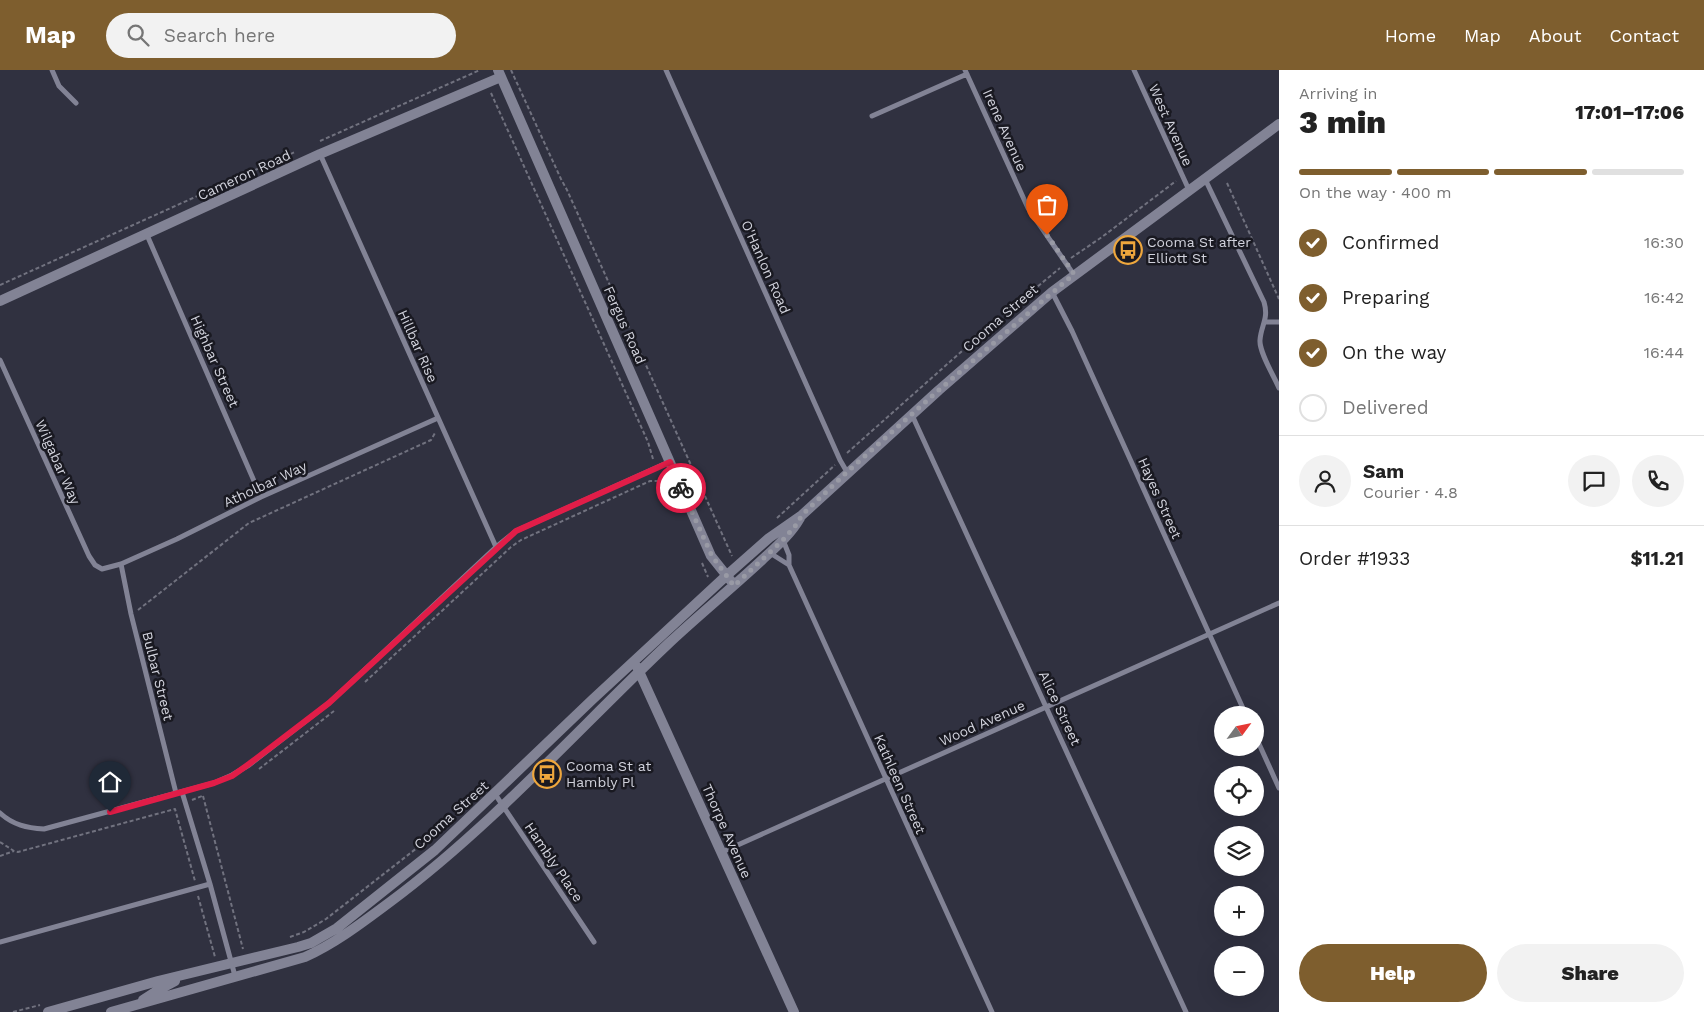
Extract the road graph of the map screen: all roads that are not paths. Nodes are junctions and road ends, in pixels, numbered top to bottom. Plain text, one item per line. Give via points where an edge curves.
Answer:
1 (52, 70) edge
2 (666, 70) edge
3 (1134, 70) edge
4 (966, 72) edge
5 (499, 73) edge
6 (76, 103) dead end
7 (872, 116) dead end
8 (1279, 124) edge
9 (320, 154) junction
10 (1205, 178) junction
11 (1189, 190) junction
12 (147, 235) junction
13 (1074, 274) junction
14 (1052, 292) junction
15 (0, 301) edge
16 (1265, 322) junction
17 (1279, 322) edge
18 (0, 360) edge
19 (1279, 388) edge
20 (912, 415) junction
21 (438, 418) junction
22 (670, 462) junction
23 (847, 472) junction
24 (261, 497) junction
25 (802, 515) junction
26 (783, 540) junction
27 (496, 547) junction
28 (769, 553) junction
29 (121, 564) junction
30 (789, 565) junction
31 (102, 569) joint
32 (723, 572) junction
33 (734, 586) junction
34 (1279, 603) edge
35 (1209, 634) junction
36 (635, 661) junction
37 (640, 672) junction
38 (1047, 706) junction
39 (1242, 706) edge
40 (1264, 755) edge
41 (885, 778) junction
42 (1279, 788) edge
43 (179, 793) junction
44 (495, 794) junction
45 (502, 806) junction
46 (0, 813) edge
47 (722, 852) junction
48 (210, 884) junction
49 (0, 942) edge
50 (594, 942) dead end
51 (230, 958) junction
52 (198, 972) junction
53 (236, 978) junction
54 (68, 1007) junction
55 (137, 1009) edge
56 (48, 1012) edge
57 (111, 1012) edge
58 (794, 1012) edge
59 (992, 1012) edge
60 (1186, 1012) edge

1 - 6 street via 59,86
2 - 23 street, O'Hanlon Road
3 - 11 street, West Avenue
4 - 7 street
4 - 13 street, Irene Avenue via 1028,208
5 - 9 main road, Cameron Road via 487,82
5 - 22 main road, Fergus Road
8 - 10 main road, Cooma Street
9 - 12 main road, Cameron Road
9 - 21 street, Hillbar Rise
10 - 11 main road, Cooma Street
10 - 16 street via 1264,302
11 - 13 main road, Cooma Street
12 - 15 main road, Cameron Road
12 - 24 street, Highbar Street
13 - 14 main road, Cooma Street
14 - 20 main road, Cooma Street
14 - 35 street, Hayes Street
16 - 17 street
16 - 19 street via 1260,343
18 - 31 street, Wilgabar Way via 89,556
20 - 23 main road, Cooma Street
20 - 38 street, Alice Street
21 - 24 street, Atholbar Way
21 - 27 street, Hillbar Rise
22 - 27 street via 516,531
22 - 32 main road, Fergus Road via 712,556
23 - 25 main road, Cooma Street
24 - 29 street, Atholbar Way
25 - 26 main road, Cooma Street
25 - 32 main road, Cooma Street
26 - 28 main road, Cooma Street
26 - 30 street, Kathleen Street
27 - 43 street via 329,703 267,752 232,776
28 - 30 street
28 - 33 main road, Cooma Street
29 - 31 street, Atholbar Way
29 - 43 street, Bulbar Street via 130,614
30 - 41 street, Kathleen Street
32 - 33 main road, Fergus Road
32 - 36 main road, Cooma Street
33 - 37 main road, Cooma Street
34 - 35 street, Wood Avenue
35 - 38 street, Wood Avenue
35 - 39 street, Hayes Street
36 - 37 main road, Thorpe Avenue
36 - 44 main road, Cooma Street
37 - 45 main road, Cooma Street
37 - 47 main road, Thorpe Avenue
38 - 41 street, Wood Avenue
38 - 60 street, Alice Street
40 - 42 street
41 - 47 street, Wood Avenue
41 - 59 street, Kathleen Street
43 - 46 street via 44,829 16,824
43 - 48 street, Bulbar Street
44 - 45 street, Hambly Place
44 - 51 main road, Cooma Street via 435,850 338,928 298,947
45 - 50 street, Hambly Place
45 - 53 main road, Cooma Street via 443,861 335,942 305,958
47 - 58 main road, Thorpe Avenue
48 - 49 street
48 - 51 street, Bulbar Street
51 - 52 main road, Cooma Street
51 - 53 street, Bulbar Street
52 - 54 main road, Cooma Street
52 - 55 main road via 160,988
53 - 55 main road, Cooma Street
54 - 55 main road via 118,998 126,999
54 - 56 main road, Cooma Street
55 - 57 main road, Cooma Street

